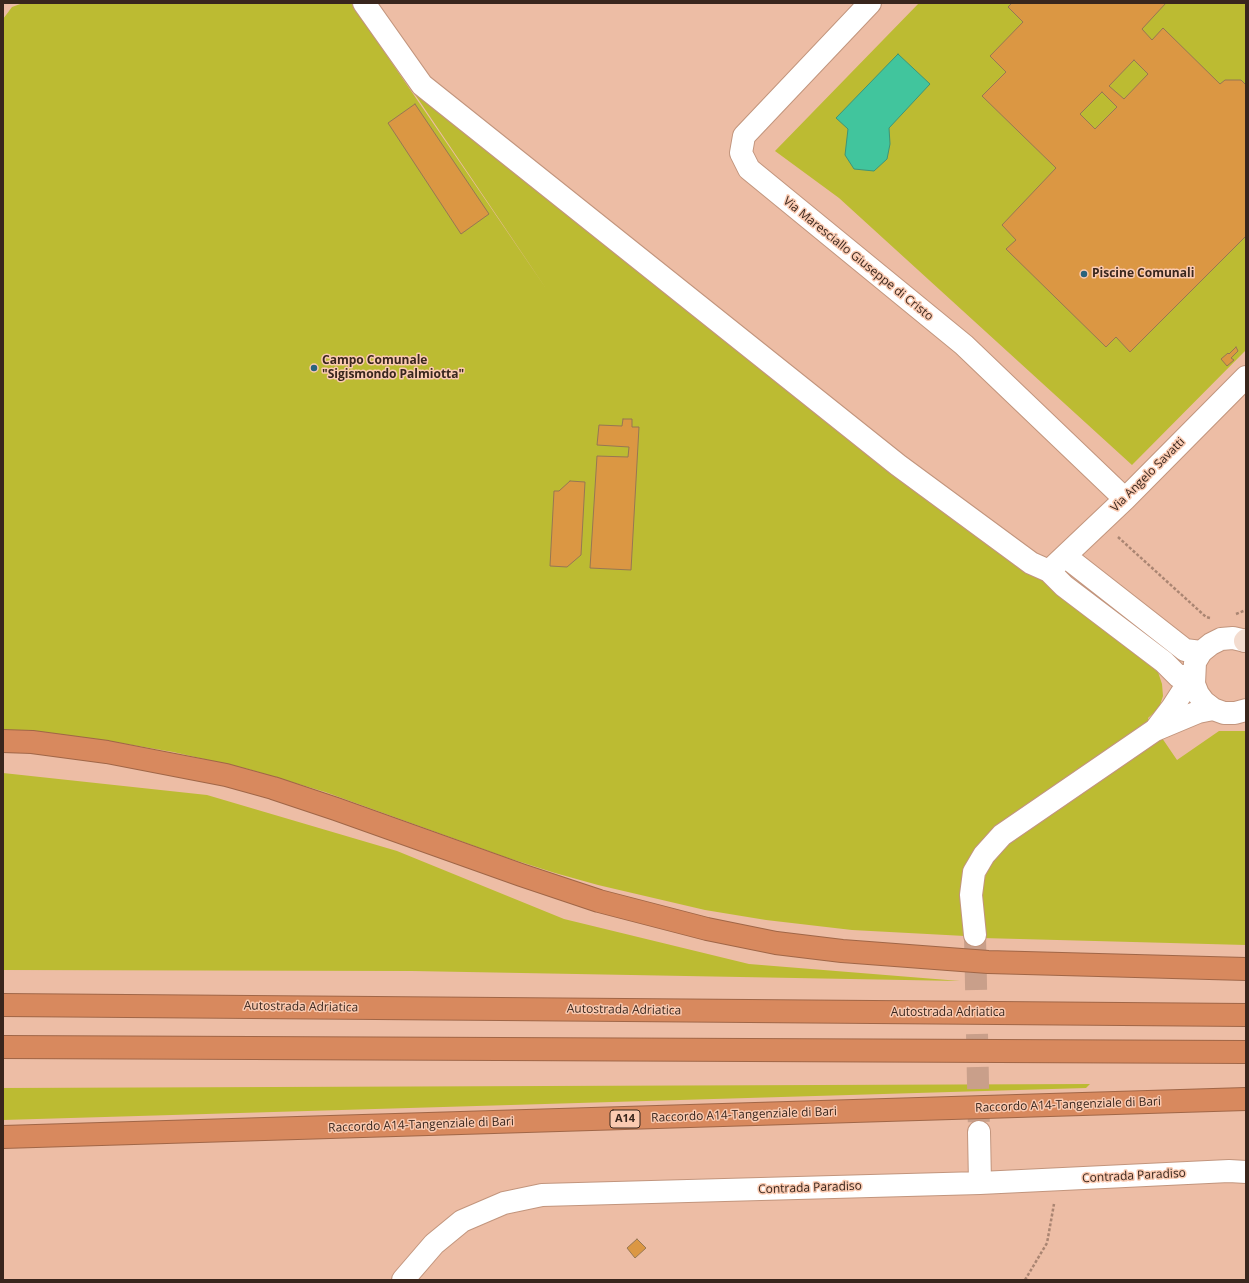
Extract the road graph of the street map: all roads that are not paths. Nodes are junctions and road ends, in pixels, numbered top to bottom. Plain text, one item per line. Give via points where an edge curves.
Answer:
1 (364, 3) edge
2 (870, 3) edge
3 (1246, 377) edge
4 (1126, 498) junction
5 (1065, 556) junction
6 (1049, 571) junction
7 (1246, 641) edge
8 (1201, 652) junction
9 (1194, 674) junction
10 (1213, 709) junction
11 (1246, 710) edge
12 (1155, 730) junction
13 (3, 740) edge
14 (975, 935) tunnel mouth
15 (1246, 969) edge
16 (3, 1005) edge
17 (1246, 1015) edge
18 (3, 1047) edge
19 (1246, 1052) edge
20 (1246, 1100) edge
21 (979, 1132) tunnel mouth
22 (3, 1137) edge
23 (1246, 1172) edge
24 (980, 1183) junction
25 (403, 1280) edge

1 - 6 street via 422,85 898,465 1031,563
2 - 4 street, Via Maresciallo Giuseppe di Cristo via 744,136 741,153 746,164 763,181 964,345
3 - 4 street, Via Angelo Savatti
4 - 5 street, Via Angelo Savatti
5 - 6 street, Via Angelo Savatti
5 - 8 street via 1185,650
6 - 9 street via 1064,586 1179,676
7 - 8 street via 1221,639
8 - 9 street via 1195,662
9 - 10 street via 1198,694
9 - 12 street
10 - 11 street via 1224,713
10 - 12 street via 1198,712
12 - 14 street via 1002,835 984,854 974,872 971,895
13 - 15 highway via 107,752 273,788 599,901 707,929 768,941 842,951 988,962
16 - 17 highway, Autostrada Adriatica
18 - 19 highway
20 - 22 highway, Raccordo A14-Tangenziale di Bari / A14
21 - 24 street
23 - 24 street, Contrada Paradiso
24 - 25 street, Contrada Paradiso via 542,1195 504,1203 462,1222 434,1244

